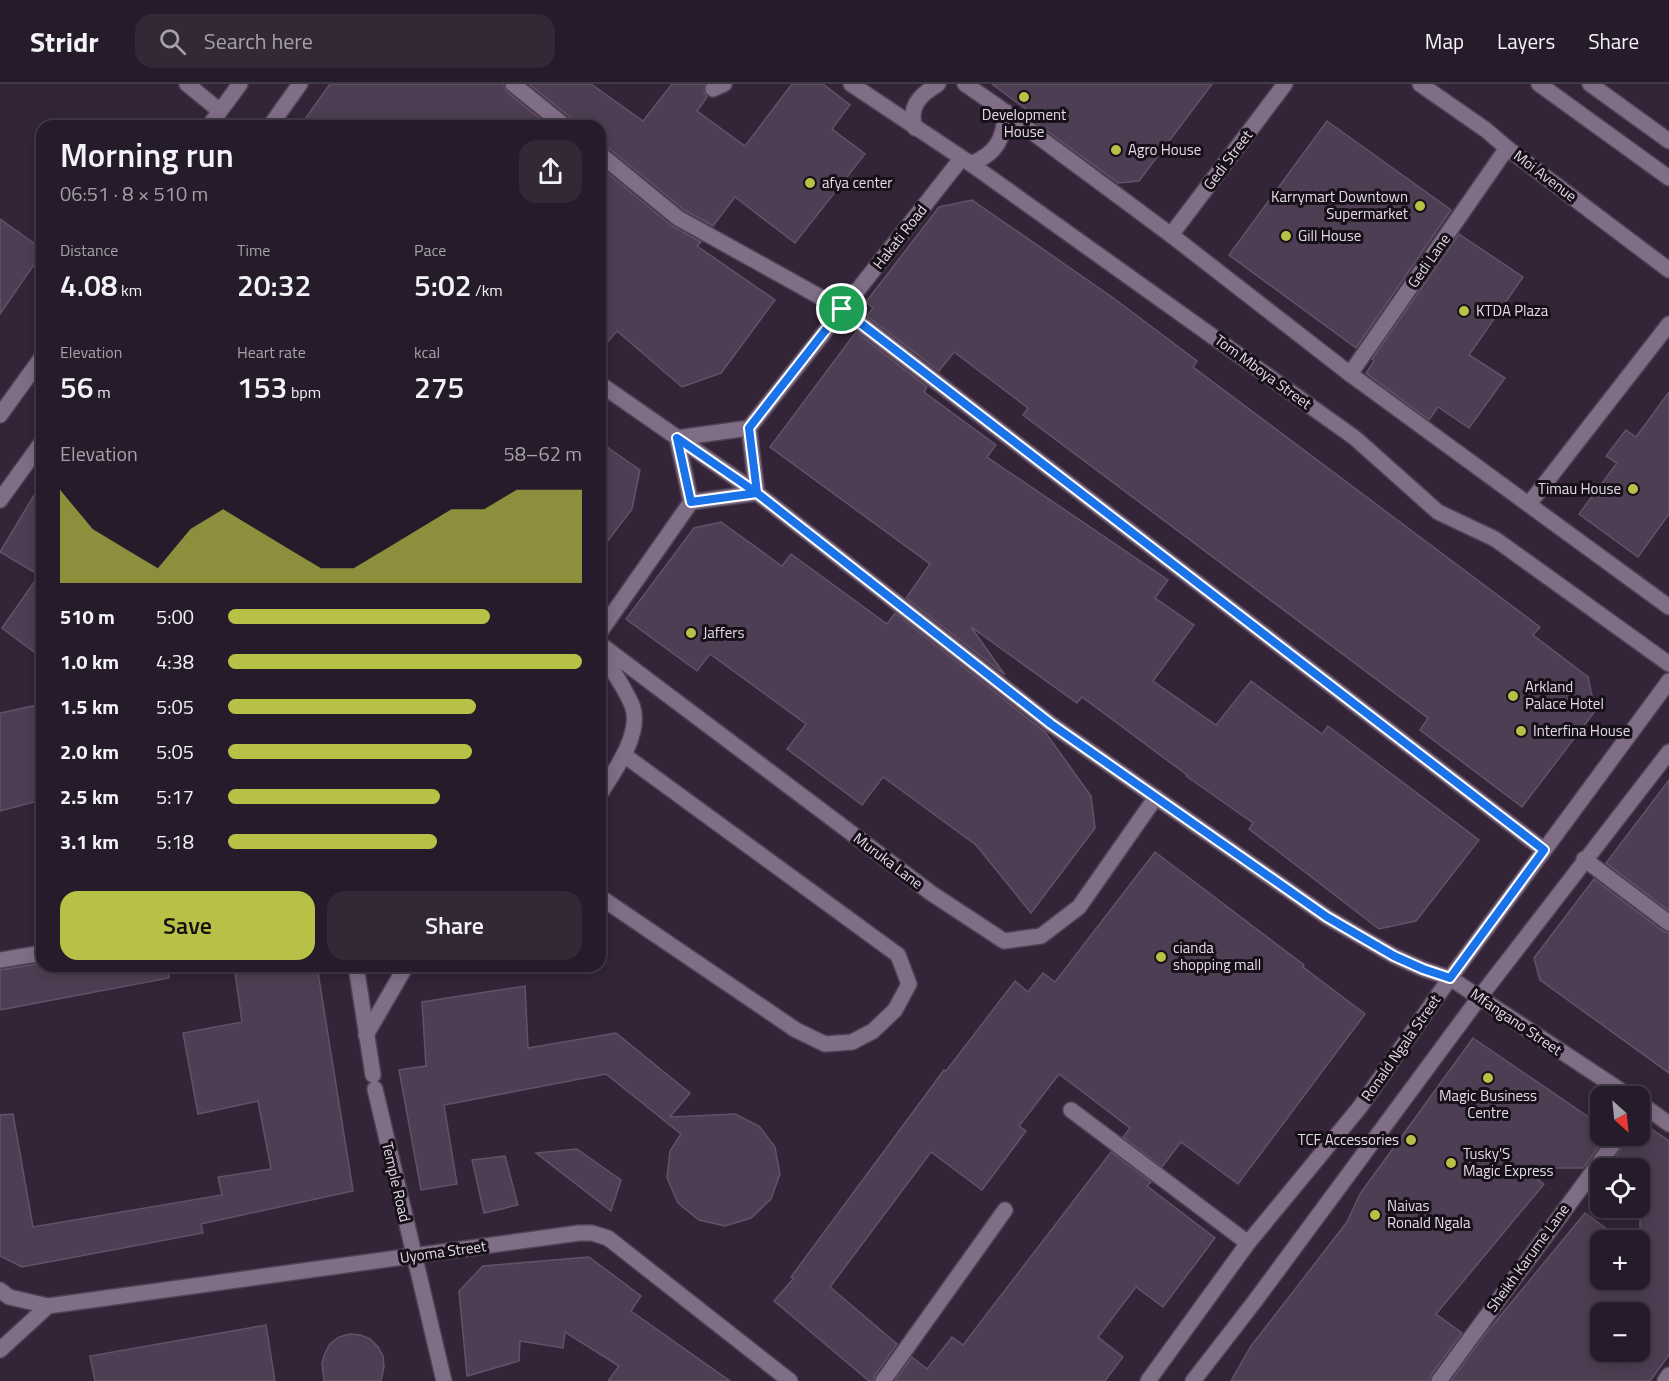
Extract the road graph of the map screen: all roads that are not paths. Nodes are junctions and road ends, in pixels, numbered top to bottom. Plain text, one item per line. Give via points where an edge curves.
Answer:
1 (187, 84) edge
2 (240, 84) edge
3 (300, 84) edge
4 (513, 84) edge
5 (851, 84) edge
6 (938, 84) edge
7 (965, 84) edge
8 (1285, 84) edge
9 (1419, 84) edge
10 (1539, 84) edge
11 (1590, 84) edge
12 (220, 111) junction
13 (1006, 112) junction
14 (213, 120) edge
15 (274, 120) edge
16 (558, 120) edge
17 (915, 128) junction
18 (1669, 141) edge
19 (1507, 148) junction
20 (606, 159) edge
21 (966, 162) junction
22 (1669, 178) edge
23 (1171, 235) junction
24 (1669, 270) edge
25 (842, 309) junction
26 (1669, 324) edge
27 (36, 365) edge
28 (1350, 374) junction
29 (606, 388) edge
30 (0, 416) edge
31 (749, 428) junction
32 (677, 438) junction
33 (36, 455) edge
34 (757, 493) junction
35 (0, 500) edge
36 (691, 502) junction
37 (1528, 504) junction
38 (1669, 607) edge
39 (606, 623) edge
40 (606, 649) edge
41 (606, 660) edge
42 (1669, 664) edge
43 (1669, 681) edge
44 (1669, 752) edge
45 (624, 755) junction
46 (606, 784) edge
47 (1156, 797) junction
48 (1544, 850) junction
49 (1584, 859) junction
50 (606, 901) edge
51 (1669, 923) edge
52 (36, 954) edge
53 (0, 960) edge
54 (357, 972) edge
55 (403, 972) edge
56 (1450, 978) junction
57 (1479, 998) junction
58 (366, 1035) junction
59 (1614, 1086) edge
60 (1071, 1110) dead end
61 (1650, 1112) edge
62 (1669, 1124) edge
63 (1611, 1146) edge
64 (1005, 1210) dead end
65 (1248, 1243) junction
66 (413, 1257) junction
67 (0, 1290) edge
68 (48, 1306) junction
69 (0, 1350) edge
70 (1669, 1375) edge
71 (444, 1381) edge
72 (790, 1381) edge
73 (883, 1381) edge
74 (1148, 1381) edge
75 (1193, 1381) edge
76 (1439, 1381) edge
77 (1665, 1381) edge

1 - 12 street
2 - 12 street
3 - 15 street
4 - 16 street
5 - 17 street, Tom Mboya Street
6 - 17 street via 914,105
7 - 13 street
8 - 23 street, Gedi Street
9 - 19 street, Moi Avenue
10 - 22 street
11 - 18 street
12 - 14 street
13 - 21 street, Hakati Road via 1004,129 995,148 986,157
13 - 23 street
17 - 21 street, Tom Mboya Street
19 - 24 street, Moi Avenue
19 - 28 street, Gedi Lane
20 - 25 street via 678,218
21 - 25 street, Hakati Road
21 - 42 street, Tom Mboya Street via 1355,438 1438,512 1495,539
23 - 28 street
25 - 31 street, Hakati Road
25 - 48 street
26 - 37 street
27 - 30 street
28 - 37 street
29 - 32 street
31 - 32 street
31 - 34 street
32 - 34 street, Mfangano Street
32 - 36 street
33 - 35 street
34 - 36 street
34 - 47 street, Mfangano Street via 1051,724
36 - 39 street
37 - 38 street
40 - 47 street, Muruka Lane via 931,893 1004,941 1041,936 1079,907
41 - 45 street via 633,707 635,726
43 - 48 street, Ronald Ngala Street
44 - 49 street
45 - 46 street
45 - 50 street via 898,955 909,984 895,1010 873,1031 852,1042 825,1044 796,1030
47 - 56 street, Mfangano Street via 1327,917 1394,956
48 - 56 street, Ronald Ngala Street
49 - 51 street
49 - 57 street
52 - 53 street
54 - 58 street, Temple Road
55 - 58 street
56 - 57 street, Mfangano Street
56 - 65 street, Ronald Ngala Street via 1360,1107
57 - 59 street, Mfangano Street
57 - 75 street
58 - 66 street, Temple Road
60 - 65 street
61 - 62 street
63 - 76 street, Sheikh Karume Lane
64 - 73 street
65 - 74 street, Ronald Ngala Street
66 - 68 street, Uyoma Street
66 - 71 street, Temple Road
66 - 72 street, Uyoma Street via 579,1233 608,1238
67 - 68 street via 9,1297
68 - 69 street
70 - 77 street

